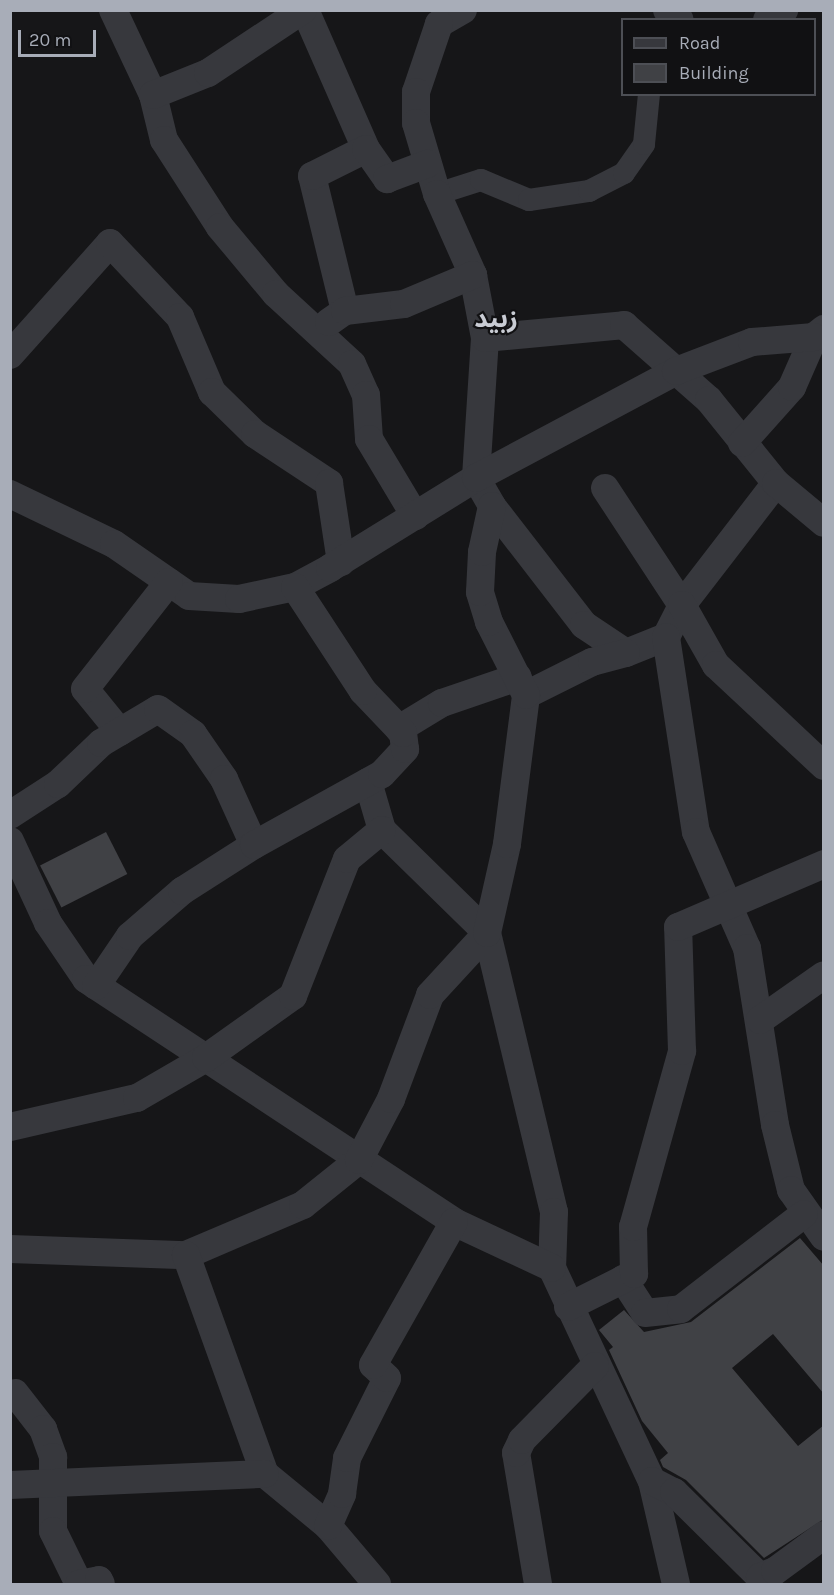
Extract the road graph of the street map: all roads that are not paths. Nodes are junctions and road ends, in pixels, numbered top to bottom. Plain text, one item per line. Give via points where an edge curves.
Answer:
1 (113, 10) edge
2 (304, 10) edge
3 (463, 10) edge
4 (784, 10) edge
5 (436, 17) edge
6 (770, 18) edge
7 (153, 95) junction
8 (649, 96) edge
9 (366, 149) junction
10 (427, 164) junction
11 (437, 194) junction
12 (473, 275) junction
13 (345, 311) junction
14 (317, 331) junction
15 (819, 333) edge
16 (485, 338) junction
17 (10, 356) edge
18 (676, 371) junction
19 (742, 443) junction
20 (476, 478) junction
21 (776, 483) junction
22 (605, 488) dead end
23 (10, 494) edge
24 (492, 506) junction
25 (415, 516) junction
26 (824, 523) edge
27 (341, 562) junction
28 (169, 582) junction
29 (295, 587) junction
30 (682, 605) junction
31 (666, 637) junction
32 (626, 653) junction
33 (522, 686) junction
34 (399, 729) junction
35 (120, 732) junction
36 (824, 766) edge
37 (368, 782) junction
38 (10, 815) edge
39 (382, 830) junction
40 (10, 841) edge
41 (254, 845) junction
42 (824, 864) edge
43 (729, 901) junction
44 (487, 933) junction
45 (824, 975) edge
46 (96, 986) junction
47 (760, 1020) junction
48 (206, 1058) junction
49 (10, 1126) edge
50 (359, 1160) junction
51 (804, 1214) junction
52 (454, 1222) junction
53 (824, 1237) edge
54 (10, 1249) edge
55 (186, 1256) junction
56 (552, 1268) junction
57 (623, 1279) junction
58 (568, 1306) junction
59 (595, 1366) junction
60 (15, 1393) dead end
61 (265, 1474) junction
62 (652, 1481) junction
63 (50, 1482) junction
64 (10, 1485) edge
65 (328, 1526) junction
66 (824, 1535) edge
67 (780, 1580) edge
68 (101, 1584) edge
69 (377, 1584) edge
70 (538, 1584) edge
71 (676, 1584) edge

1 - 7 street
2 - 7 street via 208,73
2 - 9 street
3 - 5 street
4 - 6 street
5 - 10 street via 416,92 416,123
7 - 14 street via 164,140 220,227 276,294
8 - 11 street via 644,144 624,173 589,191 529,200 481,180
9 - 10 street via 387,179
9 - 13 street via 312,176
10 - 11 street
11 - 12 street
12 - 13 street via 404,304
12 - 16 street
13 - 14 street
14 - 25 street via 352,364 366,395 369,439
15 - 18 street via 752,342
15 - 19 street via 792,387
16 - 18 street via 624,325
16 - 20 street
17 - 27 street via 110,243 180,317 212,392 255,434 329,483
18 - 19 street via 709,400
18 - 20 street
19 - 21 street
20 - 24 street
20 - 25 street
21 - 26 street
21 - 30 street
22 - 30 street
23 - 28 street via 114,544
24 - 32 street via 584,625
24 - 33 street via 482,552 480,592 489,622
25 - 27 street
27 - 29 street
28 - 29 street via 189,596 239,599
28 - 35 street via 85,689
29 - 34 street via 363,692
30 - 31 street
30 - 36 street via 716,665
31 - 32 street
31 - 43 street via 696,832
32 - 33 street
33 - 34 street via 442,703
33 - 44 street via 507,844
34 - 37 street via 405,749 382,774
35 - 38 street via 58,784
35 - 41 street via 158,709 193,734 224,779
37 - 39 street
37 - 41 street
39 - 44 street
39 - 48 street via 347,859 293,996
40 - 46 street via 48,922 86,979
41 - 46 street via 182,891 130,936
42 - 43 street
43 - 47 street via 747,948
43 - 57 street via 678,927 682,1051 633,1227 634,1274
44 - 50 street via 430,995 391,1099
44 - 56 street via 554,1212
45 - 47 street
46 - 48 street
47 - 51 street via 775,1125 791,1190
48 - 49 street via 137,1098
48 - 50 street
50 - 52 street
50 - 55 street via 303,1205
51 - 53 street
51 - 57 street via 681,1309 645,1312
52 - 56 street
52 - 65 street via 373,1365 387,1378 347,1458 342,1494
54 - 55 street
55 - 61 street
56 - 58 street
57 - 58 street
58 - 59 street
59 - 62 street via 618,1401
59 - 70 street via 522,1440 516,1453
60 - 63 street via 43,1429 52,1457
61 - 63 street
61 - 65 street
62 - 67 street via 674,1492 760,1577
62 - 71 street
63 - 64 street
63 - 68 street via 53,1531 80,1584 99,1580
65 - 69 street
66 - 67 street

